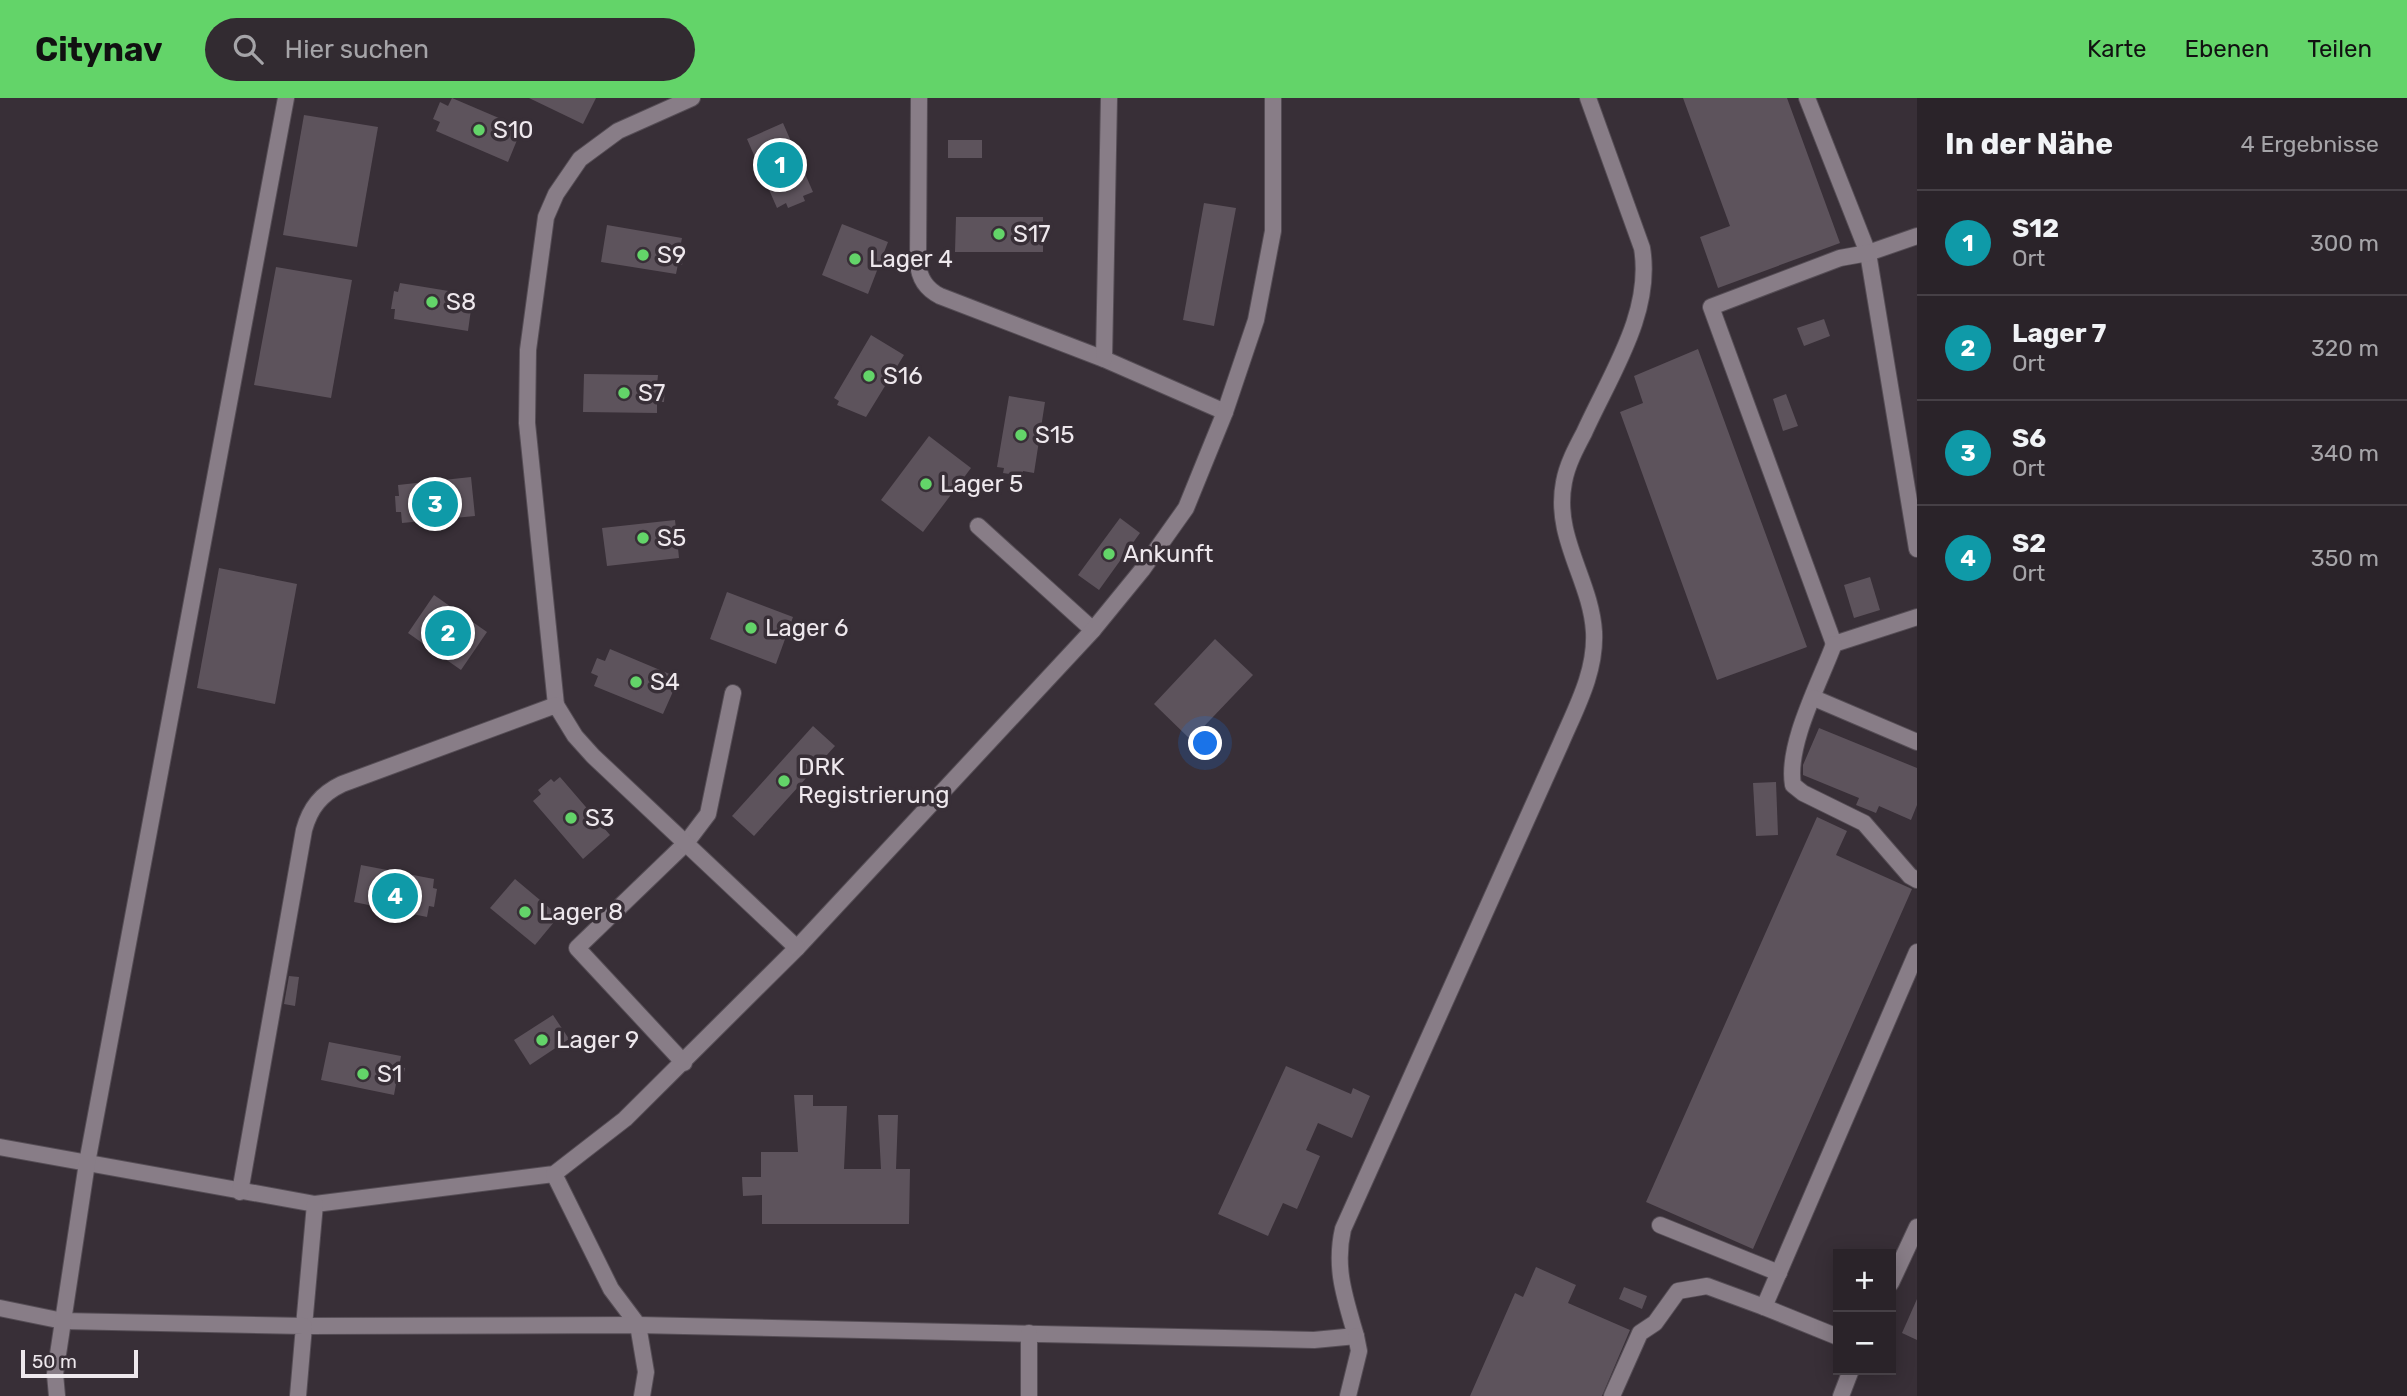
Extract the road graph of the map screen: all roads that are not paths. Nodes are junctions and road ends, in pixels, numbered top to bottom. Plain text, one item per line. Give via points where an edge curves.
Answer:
1 (286, 98) edge
2 (692, 98) edge
3 (919, 98) edge
4 (1109, 98) edge
5 (1273, 98) edge
6 (1588, 98) edge
7 (1807, 98) edge
8 (1917, 236) edge
9 (1868, 253) junction
10 (1104, 359) junction
11 (1225, 412) junction
12 (978, 526) dead end
13 (1917, 549) edge
14 (1917, 617) edge
15 (1093, 630) junction
16 (1835, 644) junction
17 (733, 693) dead end
18 (1814, 698) junction
19 (556, 705) junction
20 (1917, 741) edge
21 (687, 843) junction
22 (1917, 880) edge
23 (797, 948) junction
24 (1917, 952) edge
25 (684, 1063) junction
26 (0, 1147) edge
27 (87, 1163) junction
28 (554, 1174) junction
29 (240, 1192) junction
30 (315, 1204) junction
31 (1660, 1225) dead end
32 (1916, 1232) edge
33 (1779, 1273) junction
34 (1896, 1273) edge
35 (1764, 1307) junction
36 (0, 1308) edge
37 (63, 1321) junction
38 (638, 1325) junction
39 (304, 1326) junction
40 (1030, 1333) junction
41 (1833, 1334) edge
42 (1356, 1336) junction
43 (1849, 1375) edge
44 (57, 1396) edge
45 (298, 1396) edge
46 (642, 1396) edge
47 (1029, 1396) edge
48 (1348, 1396) edge
49 (1612, 1396) edge
50 (1841, 1396) edge

1 - 27 street
2 - 19 street via 618,131 580,159 556,194 547,218 528,349 527,424
3 - 10 street via 918,263 924,283 940,296
4 - 10 street
5 - 11 street via 1273,231 1256,320
6 - 42 street via 1645,267 1644,292 1634,324 1564,481 1562,523 1594,631 1591,667 1343,1229 1338,1271
7 - 9 street
8 - 9 street
9 - 13 street
9 - 16 street via 1840,258 1711,307
10 - 11 street
11 - 15 street via 1186,508
12 - 15 street
14 - 16 street
15 - 23 street
16 - 18 street
17 - 21 street via 708,814
18 - 20 street
18 - 22 street via 1790,769 1793,785 1864,823
19 - 21 street via 593,756
19 - 29 street via 341,784 314,806 304,830
21 - 23 street
21 - 25 street via 577,948
23 - 25 street
24 - 33 street
25 - 28 street via 625,1119
26 - 27 street
27 - 29 street
27 - 37 street
28 - 30 street
28 - 38 street via 611,1289
29 - 30 street
30 - 39 street
31 - 33 street
32 - 34 street
33 - 35 street
35 - 41 street
35 - 49 street via 1707,1286 1678,1291 1655,1323 1640,1333
36 - 37 street
37 - 39 street
37 - 44 street via 55,1374
38 - 39 street
38 - 40 street
38 - 46 street via 646,1372
39 - 45 street
40 - 42 street via 1314,1340
40 - 47 street
42 - 48 street via 1359,1351
43 - 50 street

